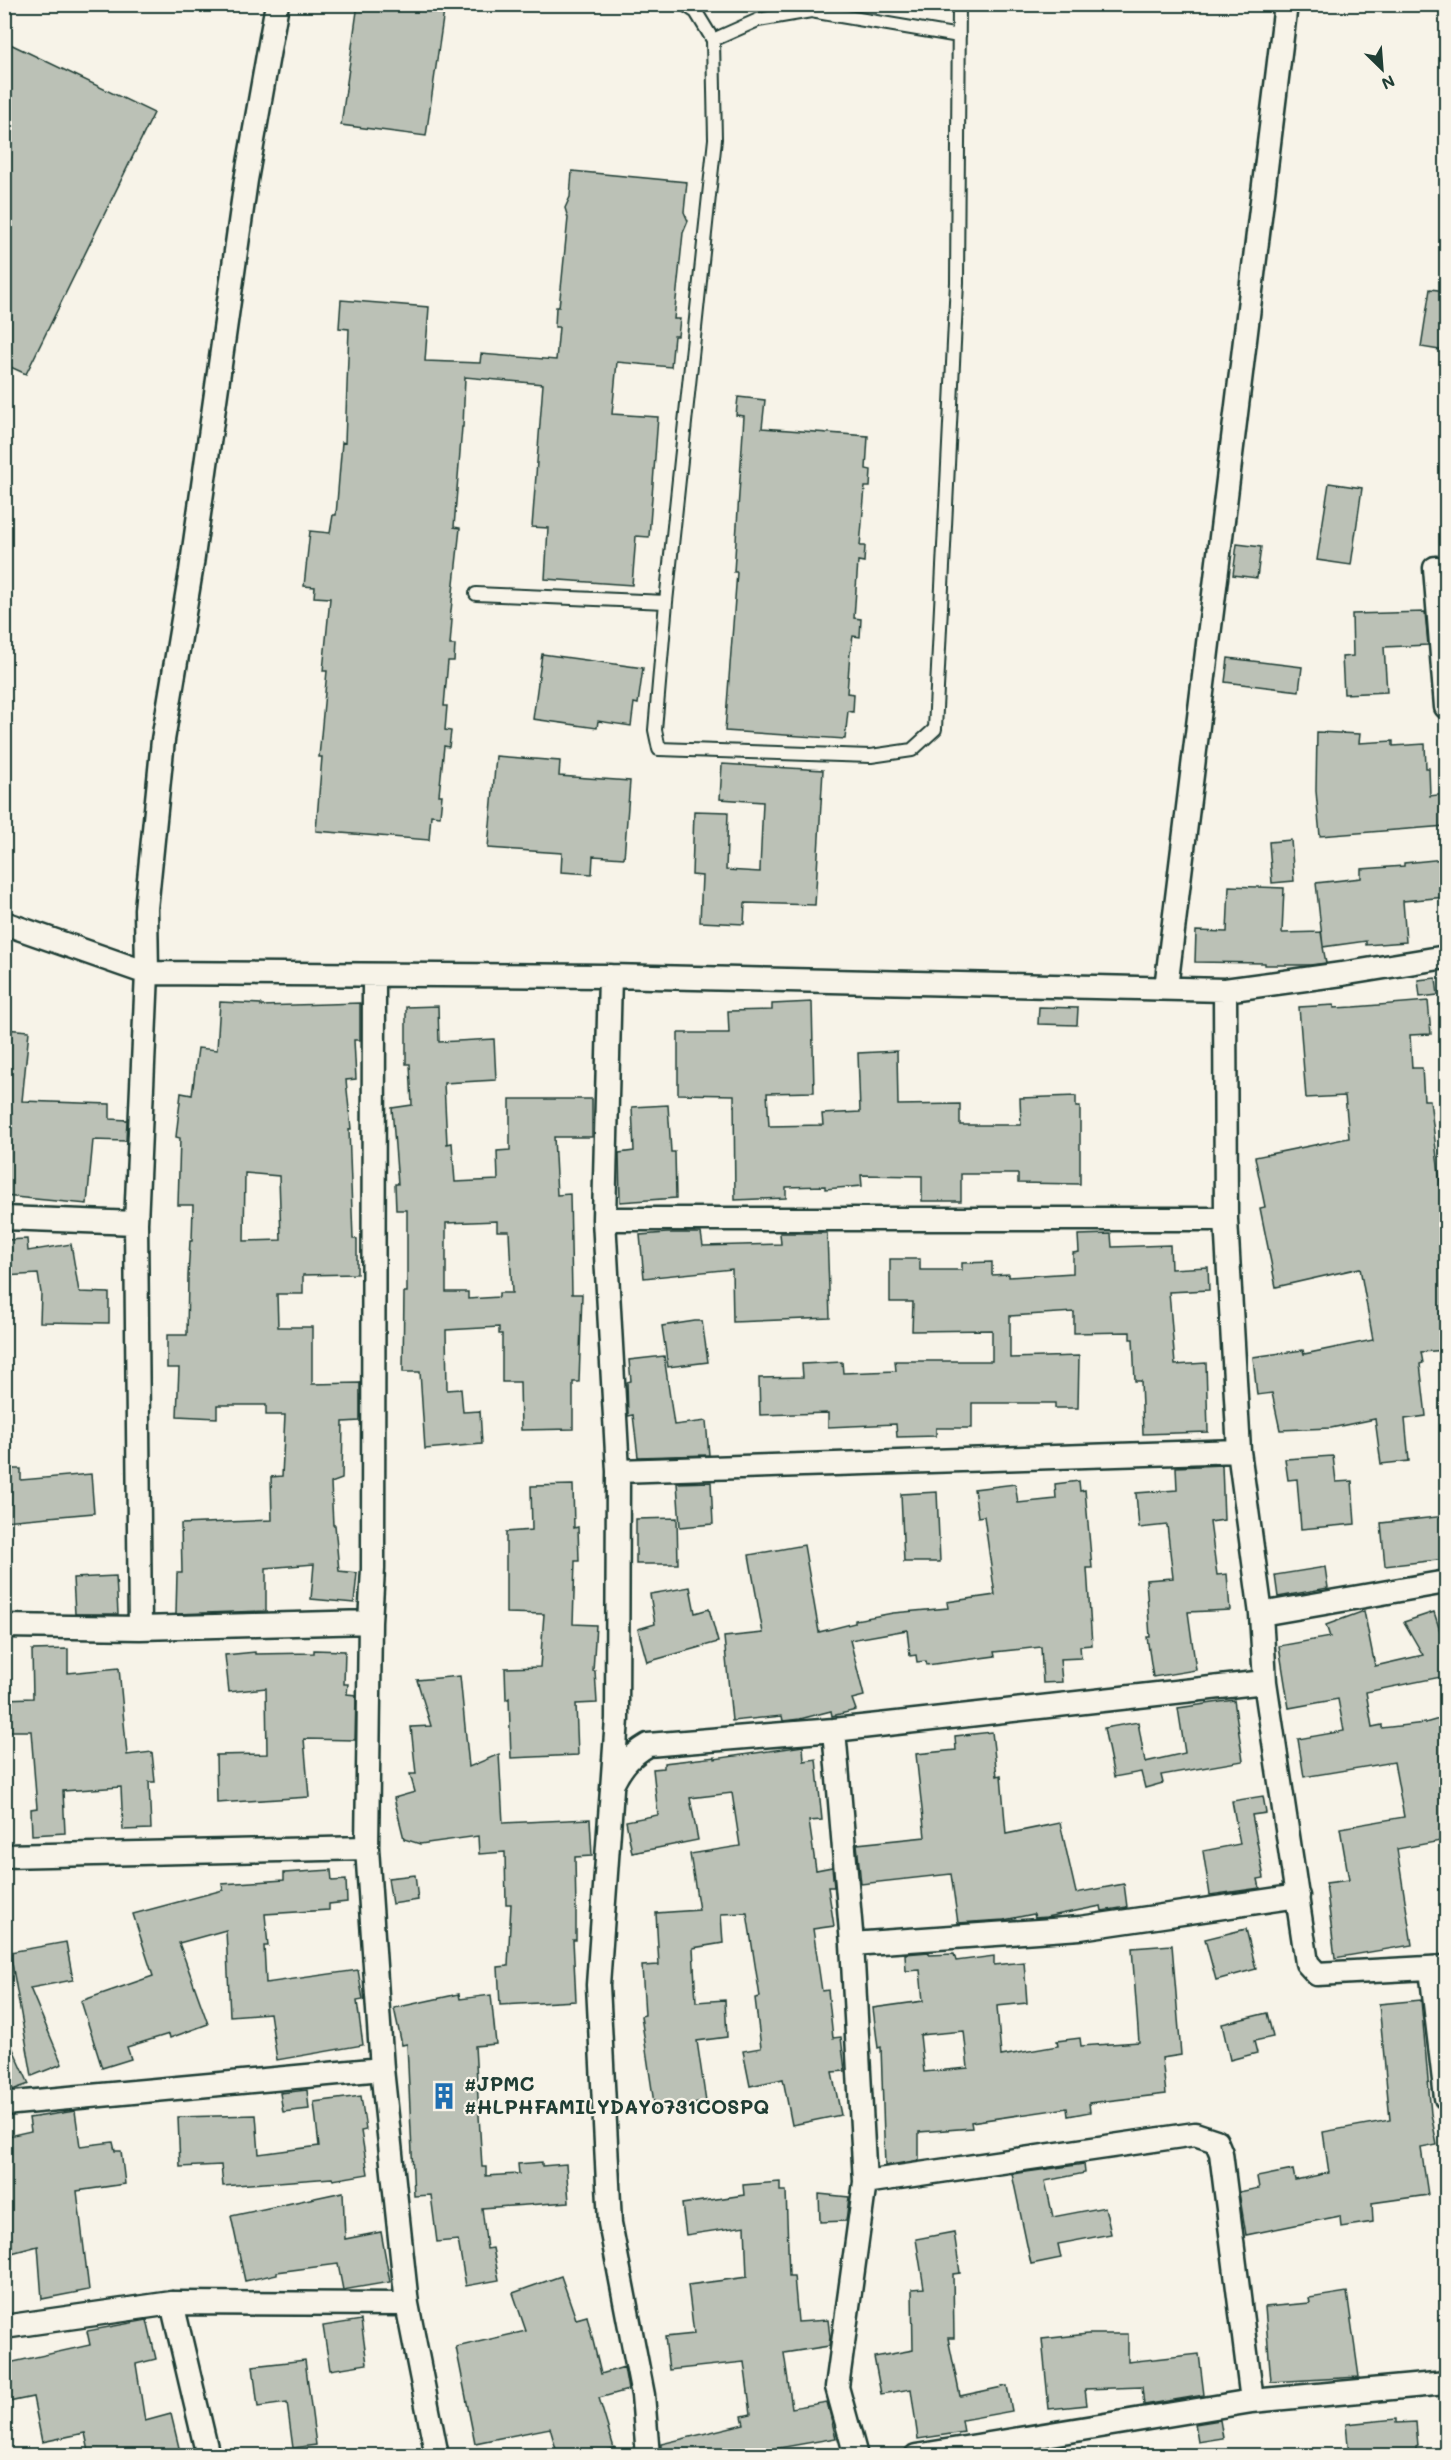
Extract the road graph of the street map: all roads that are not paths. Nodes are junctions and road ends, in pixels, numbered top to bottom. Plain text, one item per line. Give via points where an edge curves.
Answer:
1 (277, 4) edge
2 (684, 4) edge
3 (959, 4) edge
4 (1286, 4) edge
5 (959, 36) junction
6 (713, 40) junction
7 (1446, 569) edge
8 (476, 594) dead end
9 (666, 602) junction
10 (1446, 707) edge
11 (4, 923) edge
12 (1446, 958) edge
13 (147, 973) junction
14 (374, 976) junction
15 (610, 976) junction
16 (1166, 988) junction
17 (1225, 990) junction
18 (4, 1218) edge
19 (604, 1219) junction
20 (1226, 1219) junction
21 (136, 1224) junction
22 (1239, 1451) junction
23 (618, 1471) junction
24 (1446, 1582) edge
25 (1261, 1614) junction
26 (370, 1622) junction
27 (4, 1626) edge
28 (140, 1628) junction
29 (1265, 1682) junction
30 (617, 1719) junction
31 (834, 1730) junction
32 (648, 1745) junction
33 (610, 1789) junction
34 (367, 1848) junction
35 (4, 1856) edge
36 (1298, 1896) junction
37 (852, 1944) junction
38 (1439, 1968) edge
39 (382, 2069) junction
40 (1446, 2098) edge
41 (4, 2104) edge
42 (865, 2182) junction
43 (172, 2303) junction
44 (407, 2304) junction
45 (4, 2327) edge
46 (1446, 2383) edge
47 (1252, 2401) junction
48 (1030, 2446) edge
49 (208, 2456) edge
50 (436, 2456) edge
51 (648, 2456) edge
52 (856, 2456) edge
53 (916, 2456) edge

1 - 13 street via 246,180 163,740 146,909
2 - 6 lane via 696,12
3 - 5 lane
4 - 16 street
5 - 6 lane via 811,11 758,20
5 - 9 lane via 957,282 935,729 912,750 871,756 659,749 655,730
6 - 9 lane via 715,138
7 - 10 street via 1435,568
8 - 9 lane
11 - 13 street
12 - 17 street
13 - 14 street
13 - 21 street
14 - 15 street
14 - 26 street
15 - 16 street
15 - 19 street
16 - 17 street
17 - 20 street
18 - 21 street
19 - 20 street
19 - 23 street
20 - 22 street
21 - 28 street
22 - 23 street
22 - 25 street
23 - 30 street
24 - 25 street
25 - 29 street
26 - 28 street
26 - 34 street
27 - 28 street
29 - 31 street
29 - 36 street
30 - 32 street
30 - 33 street
31 - 32 street
31 - 37 street
32 - 33 street via 622,1766
33 - 51 street via 598,1985 610,2223 644,2395
34 - 35 street
34 - 39 street
36 - 37 street via 1080,1928
36 - 38 street via 1307,1963 1317,1974
37 - 42 street
38 - 40 street
39 - 41 street
39 - 44 street
42 - 47 street via 1195,2134 1216,2141 1221,2152
42 - 52 street via 837,2386
43 - 44 street
43 - 45 street
43 - 49 street
44 - 50 street
46 - 47 street
47 - 48 street
48 - 53 street

